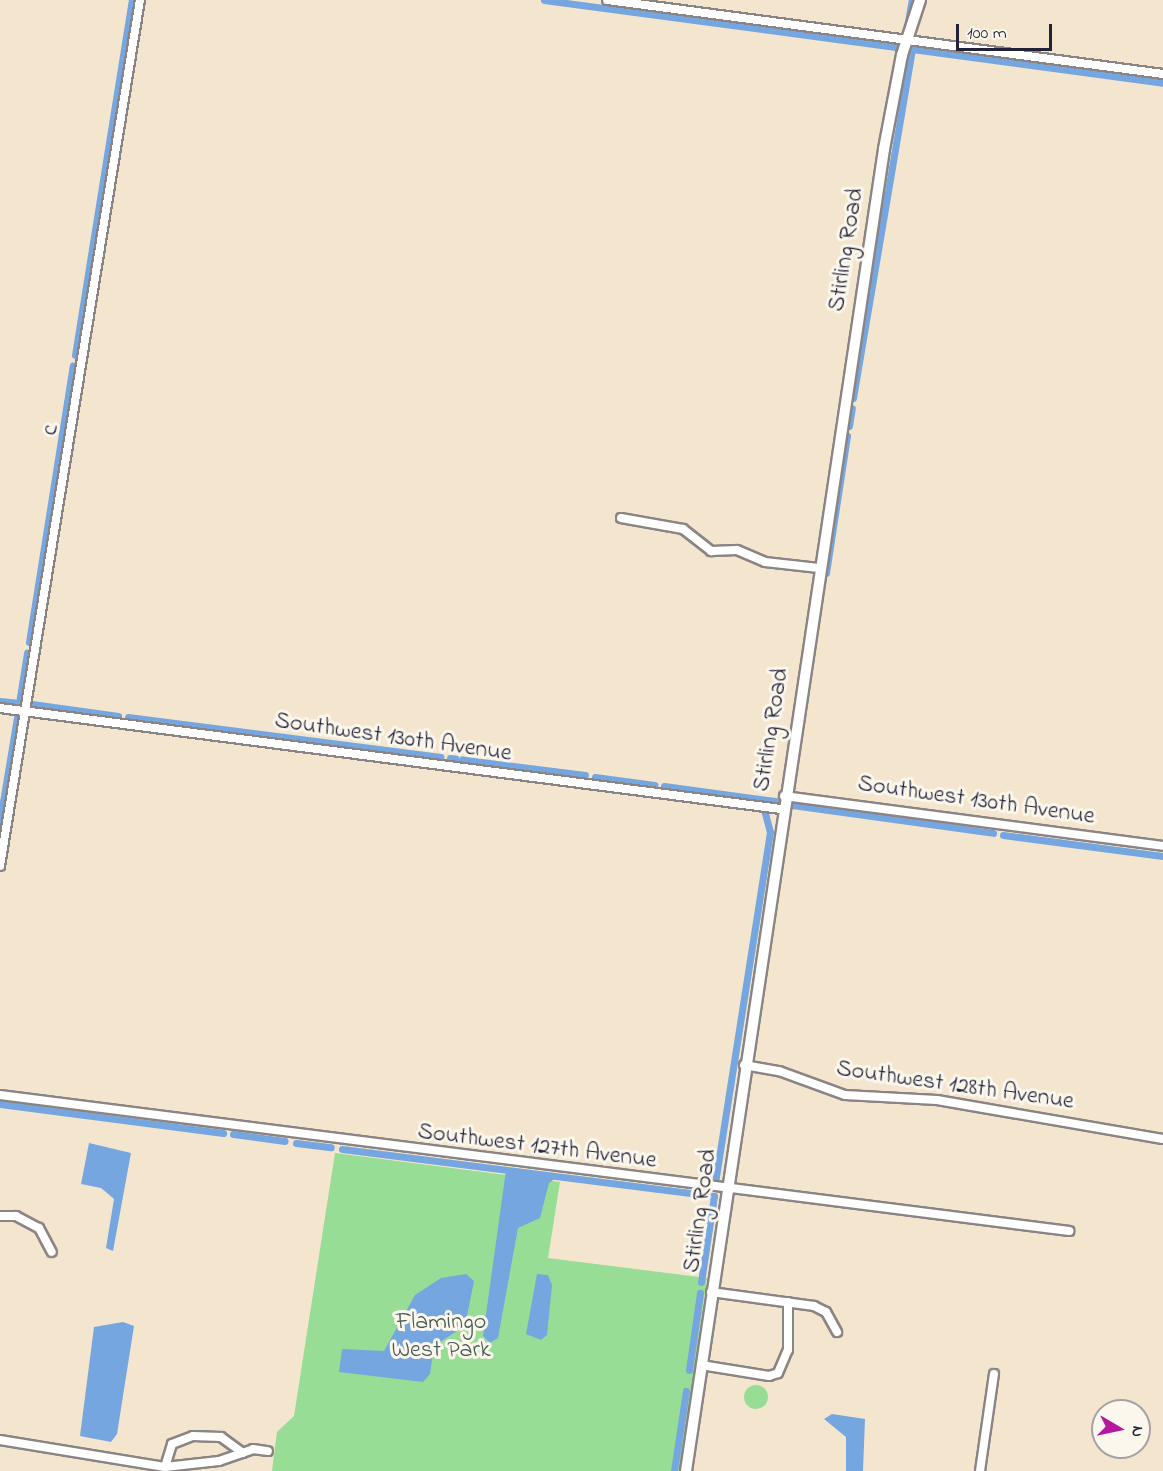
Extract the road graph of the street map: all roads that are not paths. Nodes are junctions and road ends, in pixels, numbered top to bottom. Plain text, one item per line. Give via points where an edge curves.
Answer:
1 (140, 0) edge
2 (607, 0) edge
3 (920, 0) edge
4 (909, 41) junction
5 (1163, 74) edge
6 (621, 518) dead end
7 (819, 568) junction
8 (0, 708) edge
9 (25, 711) junction
10 (783, 795) junction
11 (781, 809) junction
12 (1163, 846) edge
13 (0, 866) edge
14 (744, 1065) junction
15 (0, 1095) edge
16 (1163, 1138) edge
17 (726, 1188) junction
18 (0, 1216) edge
19 (1069, 1231) dead end
20 (52, 1252) dead end
21 (711, 1292) junction
22 (788, 1302) junction
23 (837, 1332) dead end
24 (701, 1365) junction
25 (994, 1374) dead end
26 (0, 1440) edge
27 (268, 1451) dead end
28 (243, 1453) junction
29 (165, 1467) junction
30 (686, 1471) edge
31 (980, 1471) edge

1 - 9 street, c
2 - 4 street
3 - 4 street, Stirling Road
4 - 5 street
4 - 7 street, Stirling Road via 883,154
6 - 7 street via 683,529 711,551 737,550 765,562
7 - 10 street, Stirling Road
8 - 9 street, Southwest 130th Avenue
9 - 11 street, Southwest 130th Avenue
9 - 13 street, c
10 - 11 street, Stirling Road
10 - 12 street, Southwest 130th Avenue
11 - 14 street, Stirling Road
14 - 16 street, Southwest 128th Avenue via 779,1071 844,1095 938,1100
14 - 17 street, Stirling Road
15 - 17 street, Southwest 127th Avenue
17 - 19 street, Southwest 127th Avenue
17 - 21 street, Stirling Road
18 - 20 street via 16,1216 39,1228
21 - 22 street
21 - 24 street, Stirling Road
22 - 23 street via 826,1312
22 - 24 street via 788,1350 778,1373
24 - 30 street, Stirling Road
25 - 31 street
26 - 29 street
27 - 28 street
28 - 29 street
28 - 29 street via 221,1437 193,1436 172,1444

